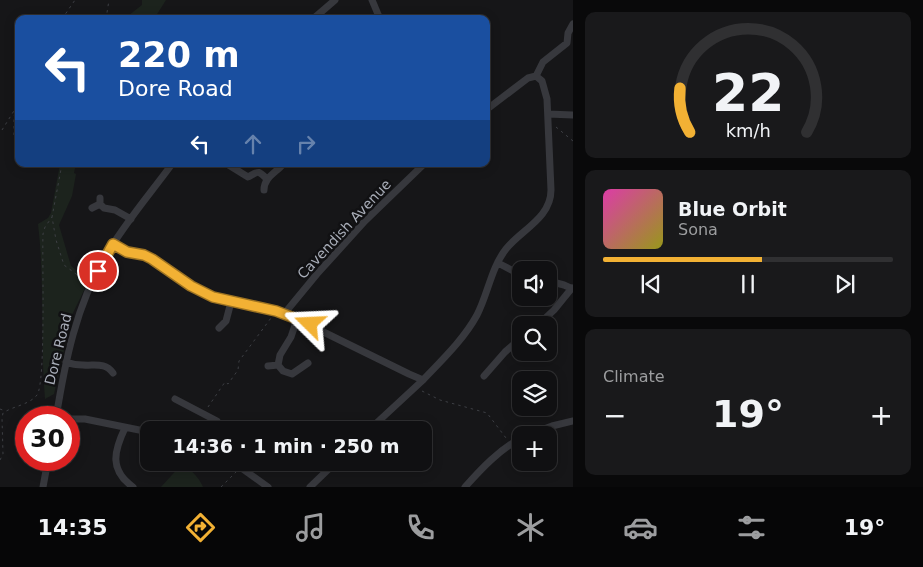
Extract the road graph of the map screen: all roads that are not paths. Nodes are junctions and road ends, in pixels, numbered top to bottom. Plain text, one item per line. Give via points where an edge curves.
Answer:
1 (335, 0) edge
2 (372, 0) edge
3 (318, 15) edge
4 (378, 15) edge
5 (573, 24) edge
6 (536, 76) junction
7 (490, 107) edge
8 (548, 114) junction
9 (573, 115) edge
10 (170, 167) edge
11 (232, 167) edge
12 (280, 167) edge
13 (421, 167) edge
14 (267, 178) junction
15 (264, 190) dead end
16 (92, 208) dead end
17 (131, 219) junction
18 (113, 244) junction
19 (498, 263) junction
20 (512, 271) edge
21 (557, 283) edge
22 (572, 288) edge
23 (231, 302) junction
24 (284, 314) junction
25 (548, 316) edge
26 (297, 319) junction
27 (219, 328) dead end
28 (512, 346) edge
29 (66, 362) junction
30 (308, 363) dead end
31 (278, 365) junction
32 (268, 366) dead end
33 (114, 373) dead end
34 (484, 376) dead end
35 (424, 380) junction
36 (175, 399) dead end
37 (58, 406) edge
38 (80, 419) edge
39 (217, 421) edge
40 (379, 421) edge
41 (573, 421) edge
42 (554, 426) edge
43 (125, 428) junction
44 (140, 430) edge
45 (512, 443) edge
46 (46, 471) edge
47 (244, 471) edge
48 (327, 471) edge
49 (44, 487) edge
50 (133, 487) edge
51 (268, 487) edge
52 (310, 487) edge
53 (465, 487) edge

1 - 3 street
2 - 4 street
5 - 6 street via 567,43 543,62
6 - 7 street via 528,78
6 - 8 street via 545,87
8 - 9 street
8 - 19 street via 551,195 548,204 531,227 506,248
10 - 17 street, Dore Road
11 - 14 street via 248,177 257,171
12 - 14 street
13 - 24 street, Cavendish Avenue via 365,221
14 - 15 street
16 - 17 street via 100,201 104,208
17 - 18 street, Dore Road
18 - 23 street via 152,259 206,294
18 - 29 street, Dore Road via 82,306
19 - 20 street
19 - 35 street via 476,317
21 - 22 street
22 - 25 street
23 - 24 street
23 - 27 street via 226,321
24 - 26 street
26 - 31 street
26 - 35 street
28 - 34 street
29 - 33 street via 104,365
29 - 37 street, Dore Road
30 - 31 street via 292,374 283,372
31 - 32 street
35 - 40 street
36 - 39 street
38 - 43 street
41 - 42 street
43 - 44 street
43 - 50 street via 116,450 116,460 121,476
45 - 53 street via 489,461
46 - 49 street
47 - 51 street
48 - 52 street

